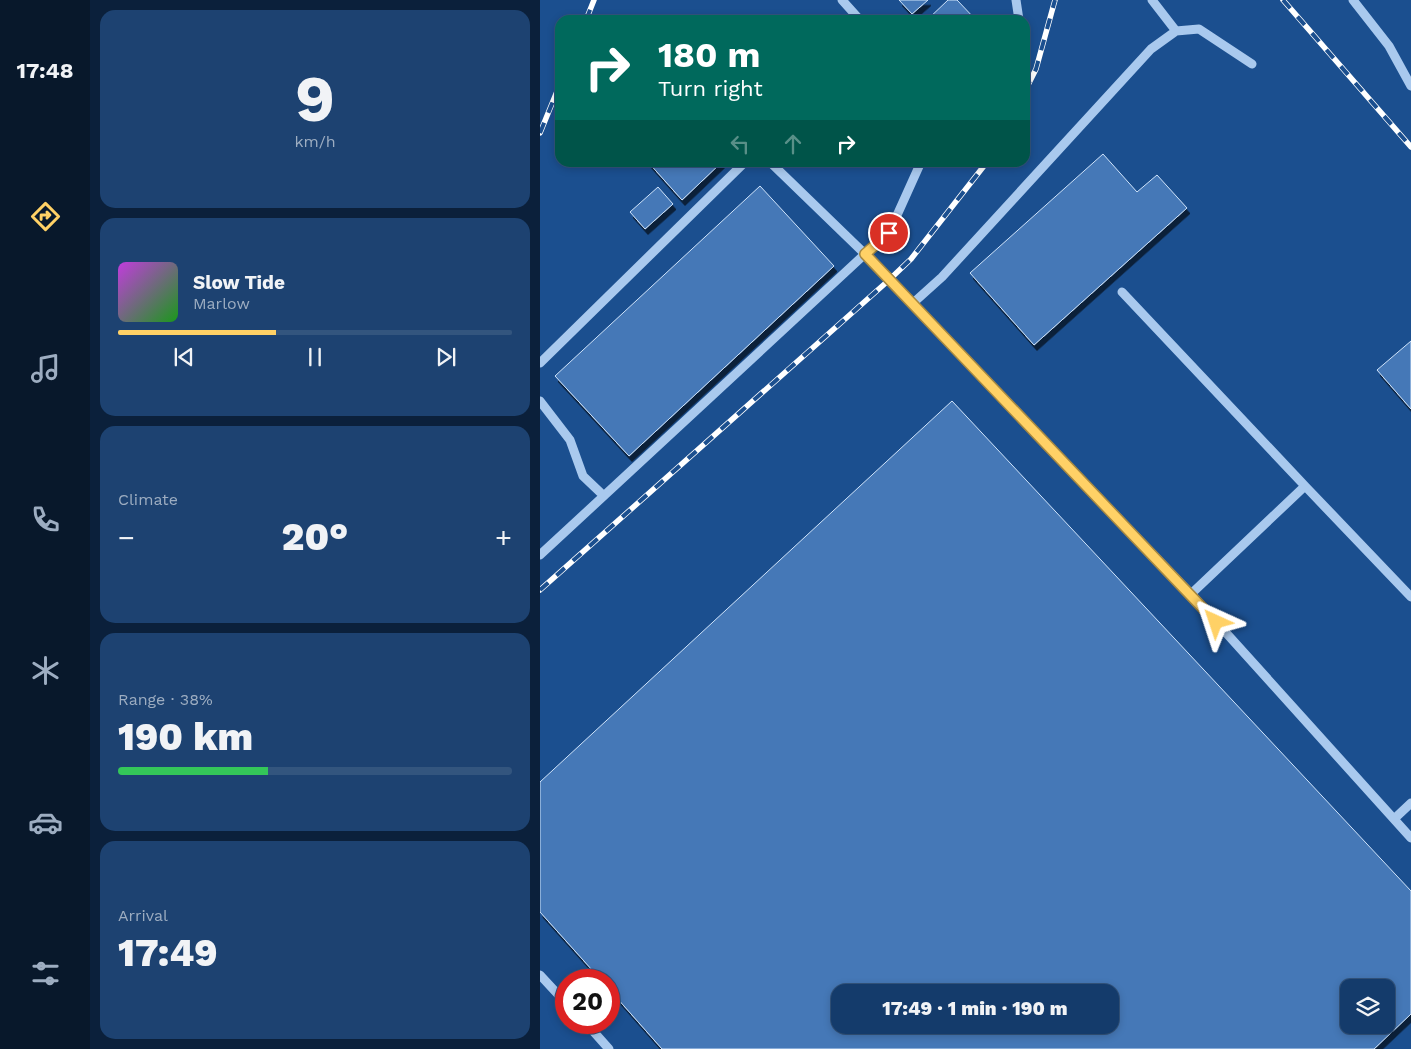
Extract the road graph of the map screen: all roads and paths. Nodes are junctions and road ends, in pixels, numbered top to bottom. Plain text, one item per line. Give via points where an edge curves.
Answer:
1 (842, 0) edge
2 (1016, 0) edge
3 (1152, 0) edge
4 (1353, 0) edge
5 (856, 15) edge
6 (1018, 15) edge
7 (1176, 31) junction
8 (1252, 64) dead end
9 (1411, 86) edge
10 (740, 167) edge
11 (775, 167) edge
12 (919, 167) edge
13 (865, 254) junction
14 (1122, 292) dead end
15 (912, 304) junction
16 (540, 362) edge
17 (540, 401) edge
18 (1306, 486) junction
19 (604, 496) junction
20 (540, 555) edge
21 (1191, 594) junction
22 (1411, 597) edge
23 (1411, 803) edge
24 (1394, 819) junction
25 (1411, 838) edge
26 (540, 975) edge
27 (555, 991) edge
28 (596, 1034) edge
29 (610, 1049) edge

1 - 5 lane
2 - 6 lane
3 - 7 lane
4 - 9 lane via 1389,46
7 - 8 lane via 1199,29
7 - 15 lane via 1151,49 942,277
10 - 16 lane
11 - 13 lane
12 - 13 lane via 889,233
13 - 15 lane
13 - 19 lane
14 - 18 lane
15 - 21 lane
17 - 19 lane via 570,440 584,476
18 - 21 lane
18 - 22 lane
19 - 20 lane
21 - 24 lane
23 - 24 lane
24 - 25 lane
26 - 27 lane
28 - 29 lane

